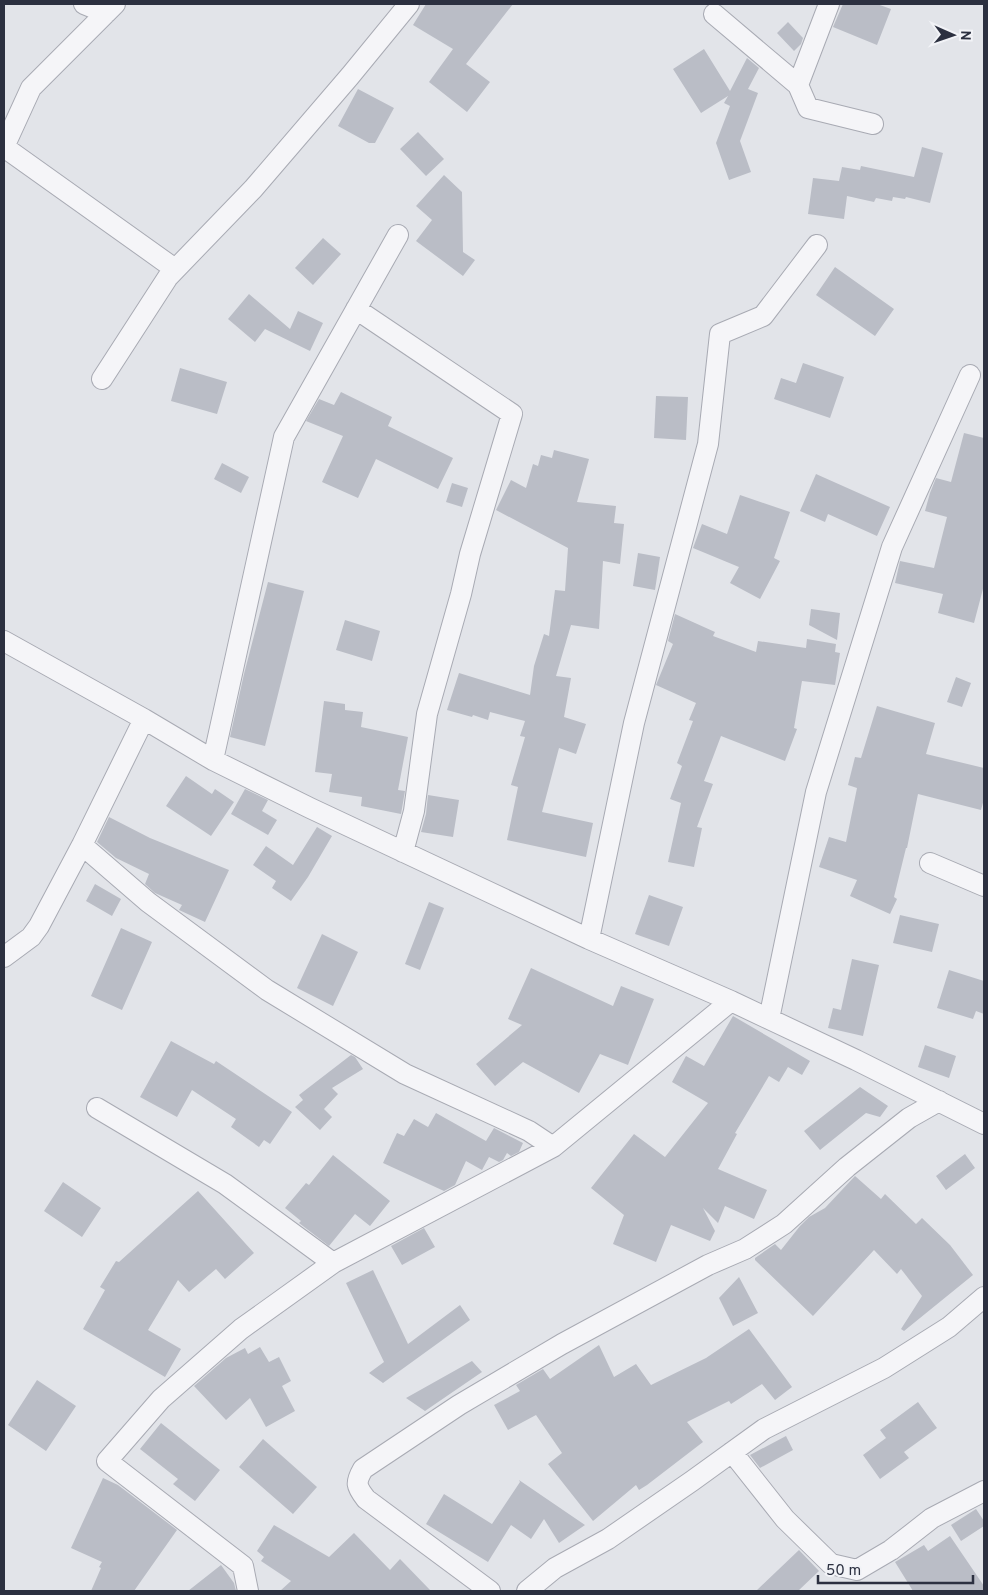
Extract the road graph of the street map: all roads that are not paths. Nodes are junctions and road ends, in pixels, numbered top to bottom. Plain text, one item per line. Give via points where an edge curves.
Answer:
1 (84, 4) edge
2 (409, 4) edge
3 (829, 4) edge
4 (111, 8) edge
5 (714, 14) dead end
6 (798, 85) junction
7 (873, 124) dead end
8 (4, 147) edge
9 (398, 235) dead end
10 (817, 245) dead end
11 (175, 269) junction
12 (356, 309) junction
13 (970, 375) dead end
14 (102, 379) dead end
15 (4, 641) edge
16 (144, 719) junction
17 (213, 760) junction
18 (82, 845) junction
19 (404, 852) junction
20 (930, 864) dead end
21 (984, 886) edge
22 (589, 939) junction
23 (4, 957) edge
24 (731, 1001) junction
25 (769, 1019) junction
26 (939, 1101) junction
27 (97, 1108) dead end
28 (984, 1124) edge
29 (554, 1146) junction
30 (333, 1263) junction
31 (984, 1297) edge
32 (732, 1452) junction
33 (984, 1491) edge
34 (248, 1591) edge
35 (490, 1591) edge
36 (527, 1591) edge

1 - 4 street
2 - 11 street via 253,189
3 - 6 street
4 - 8 street via 31,88
5 - 6 street
6 - 7 street via 808,108
8 - 11 street
9 - 12 street
10 - 22 street via 763,316 720,334 708,444 634,723
11 - 14 street
12 - 17 street via 284,438
12 - 19 street via 512,414 474,537 427,714 414,811
13 - 25 street via 892,547 816,792
15 - 16 street
16 - 17 street
16 - 18 street
17 - 19 street
18 - 23 street via 39,926 31,937
18 - 29 street via 148,902 267,990 405,1074 529,1131
19 - 22 street
20 - 21 street
22 - 24 street
24 - 25 street
24 - 29 street
25 - 26 street
26 - 28 street
26 - 35 street via 909,1118 847,1167 784,1224 753,1244 562,1344 459,1405 363,1469 357,1479 358,1489 366,1498
27 - 30 street via 225,1184
29 - 30 street
30 - 34 street via 241,1329 160,1399 107,1461 242,1566
31 - 32 street via 949,1327 884,1368 764,1430
32 - 33 street via 786,1519 831,1564 857,1570 891,1550 932,1518
32 - 36 street via 608,1539 556,1568

